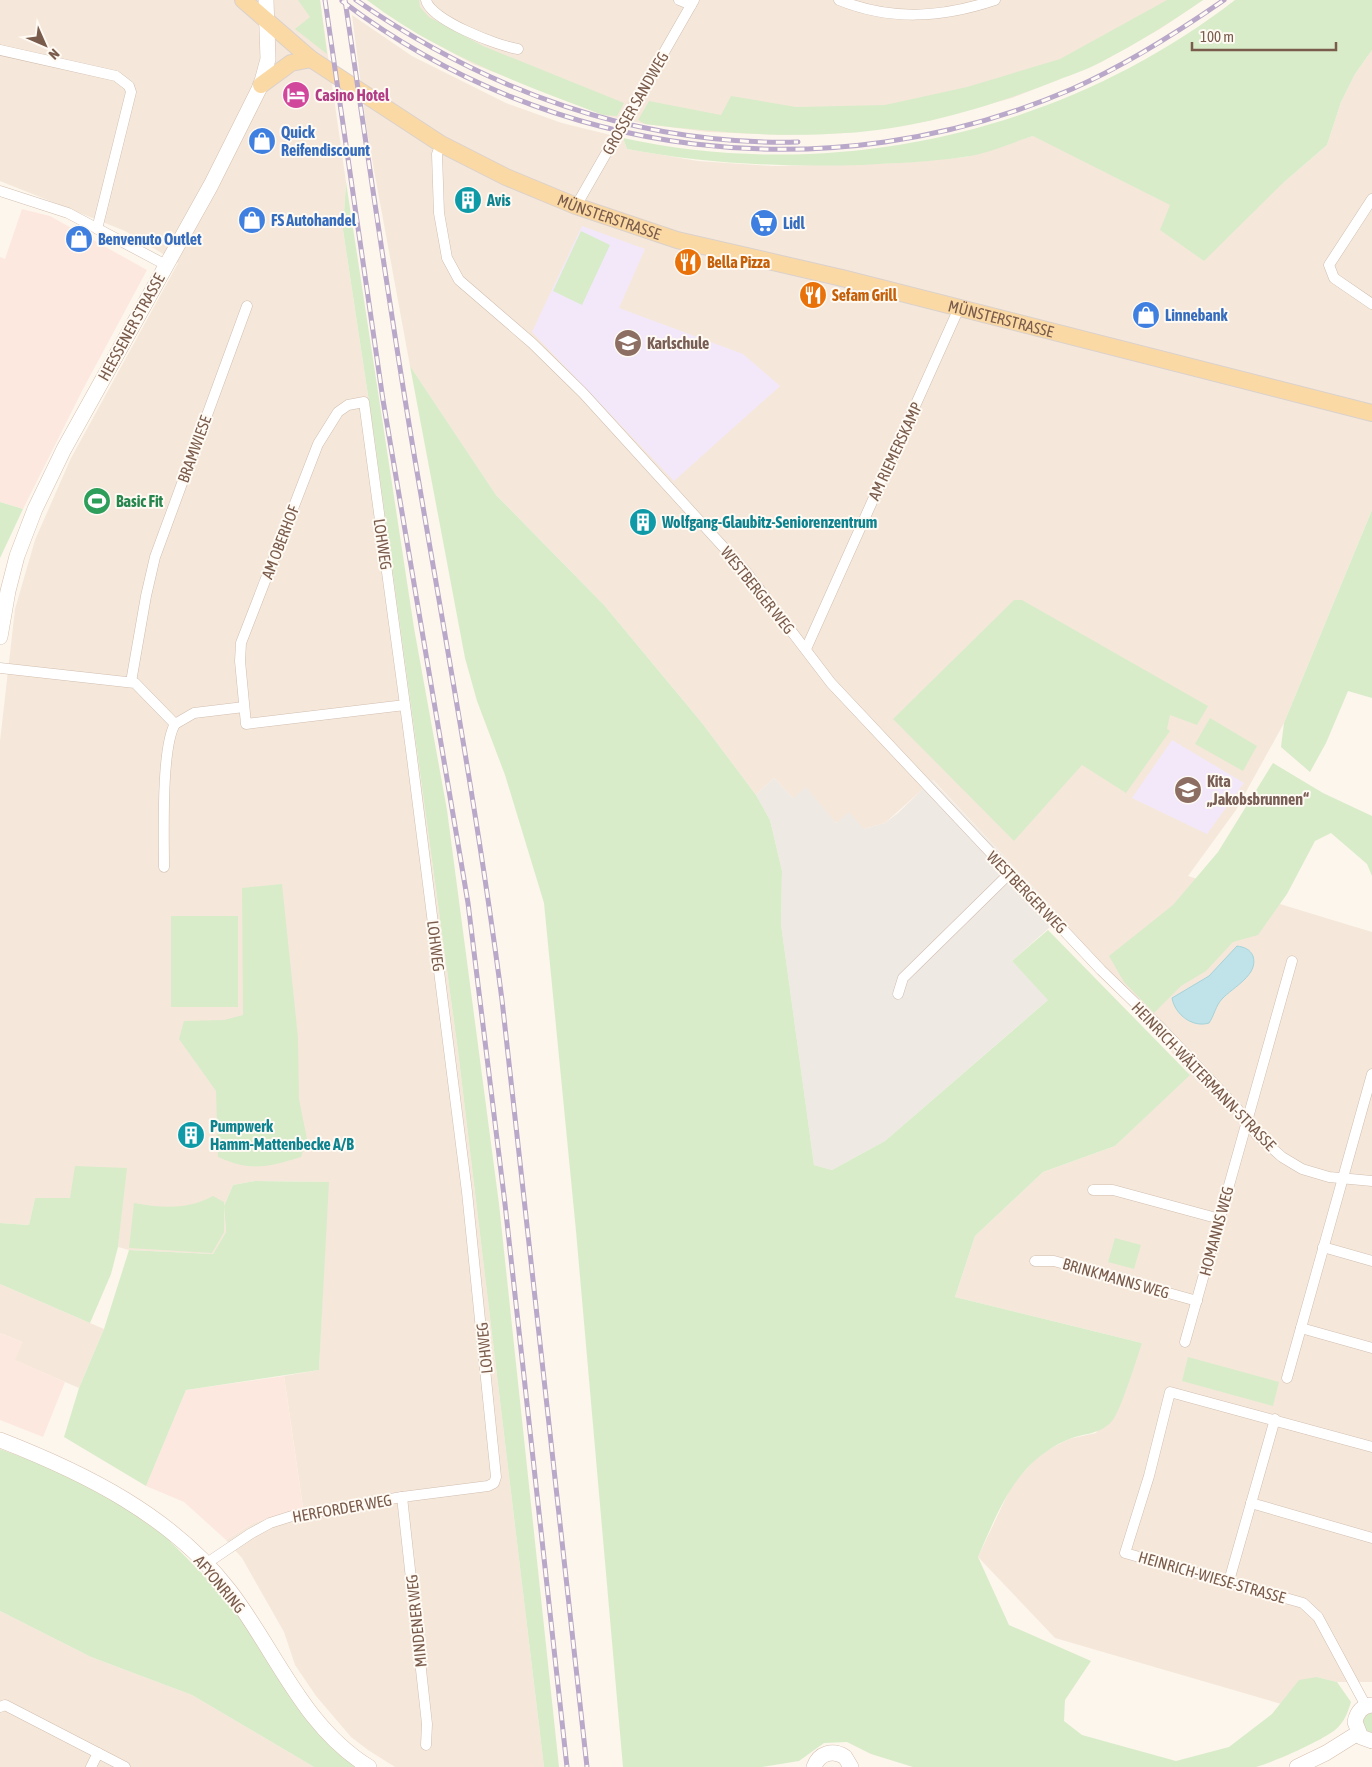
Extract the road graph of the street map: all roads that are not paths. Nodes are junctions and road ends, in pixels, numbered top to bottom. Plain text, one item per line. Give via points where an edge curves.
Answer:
1 (243, 0) edge
2 (266, 0) edge
3 (426, 0) edge
4 (679, 0) edge
5 (838, 0) edge
6 (995, 0) edge
7 (692, 3) edge
8 (267, 23) junction
9 (518, 49) dead end
10 (0, 50) edge
11 (311, 59) junction
12 (260, 85) junction
13 (441, 144) junction
14 (0, 191) edge
15 (1372, 199) edge
16 (576, 206) junction
17 (97, 229) junction
18 (166, 265) junction
19 (1372, 304) edge
20 (248, 306) dead end
21 (959, 308) junction
22 (364, 402) joint
23 (1372, 413) edge
24 (0, 637) edge
25 (806, 649) junction
26 (0, 668) edge
27 (131, 682) junction
28 (405, 705) junction
29 (244, 707) junction
30 (175, 724) junction
31 (164, 867) dead end
32 (1010, 874) junction
33 (1292, 961) dead end
34 (1122, 992) joint
35 (898, 994) dead end
36 (1372, 1074) edge
37 (1246, 1121) junction
38 (1342, 1178) junction
39 (1372, 1182) edge
40 (1093, 1190) dead end
41 (1220, 1219) junction
42 (1323, 1247) junction
43 (1034, 1261) dead end
44 (1372, 1261) edge
45 (1197, 1301) junction
46 (1300, 1328) junction
47 (1186, 1342) dead end
48 (1372, 1348) edge
49 (1287, 1378) dead end
50 (1274, 1419) junction
51 (0, 1440) edge
52 (1372, 1447) edge
53 (488, 1486) joint
54 (402, 1497) junction
55 (1251, 1503) junction
56 (1372, 1538) edge
57 (207, 1563) junction
58 (1229, 1581) junction
59 (1369, 1705) edge
60 (0, 1707) edge
61 (1358, 1733) junction
62 (1372, 1742) edge
63 (426, 1745) dead end
64 (98, 1753) junction
65 (91, 1767) edge
66 (125, 1767) edge
67 (369, 1767) edge
68 (814, 1767) edge
69 (852, 1767) edge
70 (1297, 1767) edge

1 - 8 main road, MÜNSTERSTRASSE
2 - 8 main road, HEESSENER STRASSE
3 - 9 street via 434,13 474,34
4 - 7 street
5 - 6 street via 872,12 914,16 951,12
7 - 16 street, GROSSER SANDWEG
8 - 11 main road, MÜNSTERSTRASSE
8 - 12 main road, HEESSENER STRASSE via 268,59
10 - 17 street via 116,76 129,86 131,92
11 - 12 main road via 291,63
11 - 13 main road, MÜNSTERSTRASSE
12 - 18 main road, HEESSENER STRASSE via 211,185
13 - 16 main road, MÜNSTERSTRASSE via 506,178
13 - 25 street, WESTBERGER WEG via 437,154 440,213 447,258 459,280 532,343 583,393 747,573
14 - 17 street via 68,214
15 - 19 street via 1329,265 1334,278
16 - 21 main road, MÜNSTERSTRASSE via 677,240
17 - 18 street
18 - 24 main road, HEESSENER STRASSE via 68,441 35,509 8,591
20 - 27 street, BRAMWIESE via 156,558
21 - 23 main road, MÜNSTERSTRASSE
21 - 25 street, AM RIEMERSKAMP
22 - 28 street, LOHWEG
22 - 29 street, AM OBERHOF via 348,405 338,412 318,444 241,643
25 - 32 street, WESTBERGER WEG via 830,684
26 - 27 street
27 - 30 street via 139,686
28 - 29 street, AM OBERHOF via 246,724
28 - 53 street, LOHWEG via 487,1376 496,1470 494,1483
29 - 30 street via 194,713
30 - 31 street via 166,756
32 - 34 street, WESTBERGER WEG
32 - 35 street via 902,978
33 - 37 street, HOMANNS WEG
34 - 37 street, HEINRICH-WÄLTERMANN-STRASSE via 1236,1106
36 - 38 street
37 - 38 street, HEINRICH-WÄLTERMANN-STRASSE via 1272,1149 1297,1166
37 - 41 street, HOMANNS WEG
38 - 39 street, HEINRICH-WÄLTERMANN-STRASSE
38 - 42 street
40 - 41 street via 1113,1190
41 - 45 street, HOMANNS WEG
42 - 44 street
42 - 46 street
43 - 45 street, BRINKMANNS WEG via 1054,1260
45 - 47 street, HOMANNS WEG
46 - 48 street
46 - 49 street
50 - 52 street
50 - 55 street
50 - 58 street, HEINRICH-WIESE-STRASSE via 1170,1392 1125,1552
51 - 57 main road, AFYONRING via 42,1456 103,1486 146,1514
53 - 54 street, HERFORDER WEG
54 - 57 street, HERFORDER WEG via 292,1516 250,1534
54 - 63 street, MINDENER WEG via 427,1724
55 - 56 street
55 - 58 street
57 - 67 main road, AFYONRING via 230,1591 319,1724
58 - 59 street, HEINRICH-WIESE-STRASSE via 1303,1603 1311,1610
59 - 61 main road via 1356,1717
60 - 64 street via 5,1705
61 - 62 main road
61 - 70 main road
64 - 65 street
64 - 66 street
68 - 69 main road via 821,1756 831,1752 845,1757

